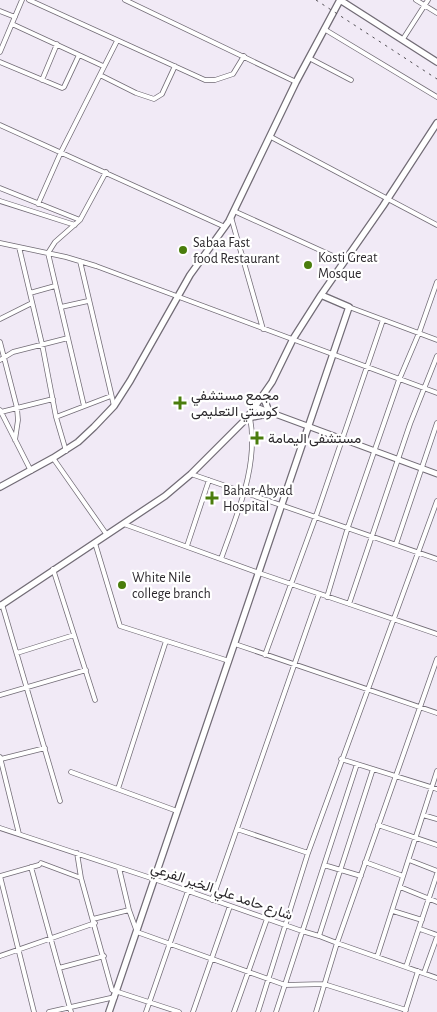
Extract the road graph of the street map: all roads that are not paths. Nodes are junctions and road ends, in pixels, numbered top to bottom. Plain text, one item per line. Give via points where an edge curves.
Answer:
1 (22, 0) edge
2 (29, 0) edge
3 (125, 0) edge
4 (340, 0) edge
5 (416, 0) edge
6 (428, 0) edge
7 (424, 5) junction
8 (0, 10) edge
9 (437, 13) edge
10 (15, 17) junction
11 (12, 24) junction
12 (324, 29) junction
13 (403, 39) junction
14 (117, 40) junction
15 (56, 44) junction
16 (0, 52) edge
17 (79, 55) junction
18 (244, 56) junction
19 (309, 58) junction
20 (0, 62) edge
21 (437, 62) edge
22 (103, 66) junction
23 (175, 66) junction
24 (100, 75) junction
25 (42, 80) junction
26 (351, 80) dead end
27 (296, 82) junction
28 (437, 97) edge
29 (437, 123) edge
30 (0, 125) edge
31 (271, 137) junction
32 (61, 152) junction
33 (106, 172) junction
34 (0, 188) edge
35 (388, 199) junction
36 (0, 200) edge
37 (38, 204) junction
38 (233, 214) junction
39 (80, 220) junction
40 (74, 225) junction
41 (437, 225) edge
42 (225, 227) junction
43 (0, 243) edge
44 (19, 247) junction
45 (48, 253) junction
46 (80, 261) junction
47 (344, 261) junction
48 (437, 282) edge
49 (55, 286) junction
50 (30, 293) junction
51 (321, 294) junction
52 (177, 297) junction
53 (88, 301) junction
54 (32, 303) junction
55 (349, 307) junction
56 (61, 308) junction
57 (0, 319) edge
58 (383, 320) junction
59 (263, 329) junction
60 (419, 333) junction
61 (68, 338) junction
62 (293, 339) junction
63 (437, 340) edge
64 (0, 342) edge
65 (42, 344) junction
66 (333, 354) junction
67 (437, 356) edge
68 (2, 358) edge
69 (367, 366) junction
70 (399, 380) junction
71 (423, 389) junction
72 (437, 393) edge
73 (111, 396) junction
74 (262, 396) junction
75 (53, 399) junction
76 (84, 406) junction
77 (114, 406) junction
78 (256, 407) junction
79 (17, 408) junction
80 (1, 411) edge
81 (271, 413) junction
82 (56, 417) junction
83 (249, 417) junction
84 (437, 424) edge
85 (309, 426) junction
86 (343, 438) junction
87 (15, 440) junction
88 (66, 451) junction
89 (375, 451) junction
90 (54, 458) junction
91 (398, 460) junction
92 (421, 468) junction
93 (31, 471) junction
94 (191, 474) junction
95 (437, 474) edge
96 (209, 480) junction
97 (0, 487) edge
98 (244, 492) junction
99 (437, 501) edge
100 (282, 505) junction
101 (316, 516) junction
102 (124, 524) junction
103 (348, 527) junction
104 (107, 535) junction
105 (374, 536) junction
106 (95, 543) junction
107 (396, 544) junction
108 (187, 546) junction
109 (419, 553) junction
110 (221, 559) junction
111 (437, 559) edge
112 (53, 569) junction
113 (259, 573) junction
114 (291, 584) junction
115 (319, 594) junction
116 (327, 597) junction
117 (1, 604) edge
118 (349, 604) junction
119 (393, 618) junction
120 (437, 634) edge
121 (74, 635) junction
122 (166, 641) junction
123 (235, 644) junction
124 (17, 653) junction
125 (265, 655) junction
126 (437, 659) edge
127 (229, 661) junction
128 (293, 665) junction
129 (86, 670) junction
130 (27, 687) junction
131 (367, 689) junction
132 (0, 695) edge
133 (95, 700) dead end
134 (420, 706) junction
135 (437, 713) edge
136 (45, 748) junction
137 (0, 758) edge
138 (341, 759) junction
139 (357, 764) junction
140 (374, 769) junction
141 (437, 771) edge
142 (71, 772) dead end
143 (396, 776) junction
144 (431, 787) junction
145 (118, 789) junction
146 (437, 789) edge
147 (60, 801) dead end
148 (177, 811) junction
149 (423, 815) junction
150 (437, 819) edge
151 (378, 825) junction
152 (0, 828) edge
153 (237, 829) junction
154 (19, 834) junction
155 (416, 838) junction
156 (437, 845) edge
157 (77, 853) junction
158 (308, 853) junction
159 (409, 860) junction
160 (365, 862) junction
161 (324, 865) junction
162 (31, 867) junction
163 (119, 868) junction
164 (342, 871) junction
165 (437, 872) edge
166 (361, 876) junction
167 (403, 876) junction
168 (81, 878) junction
169 (154, 879) junction
170 (400, 888) junction
171 (188, 891) junction
172 (430, 899) junction
173 (212, 900) junction
174 (437, 902) edge
175 (230, 906) junction
176 (129, 910) junction
177 (393, 911) junction
178 (267, 919) junction
179 (422, 920) junction
180 (94, 921) junction
181 (284, 925) junction
182 (420, 929) junction
183 (137, 932) junction
184 (302, 932) junction
185 (319, 936) junction
186 (437, 936) edge
187 (50, 937) junction
188 (337, 943) junction
189 (170, 944) junction
190 (19, 950) junction
191 (0, 956) edge
192 (104, 956) junction
193 (376, 957) junction
194 (211, 959) junction
195 (406, 967) junction
196 (59, 968) junction
197 (418, 971) junction
198 (248, 972) junction
199 (424, 973) junction
200 (437, 978) edge
201 (269, 979) junction
202 (324, 984) junction
203 (285, 986) junction
204 (116, 994) junction
205 (150, 1002) junction
206 (69, 1006) junction
207 (405, 1011) edge
208 (34, 1012) edge
209 (49, 1012) edge
210 (71, 1012) edge
211 (109, 1012) edge
212 (146, 1012) edge
213 (179, 1012) edge
214 (193, 1012) edge
215 (234, 1012) edge
216 (258, 1012) edge
217 (276, 1012) edge
218 (316, 1012) edge

1 - 10 street
2 - 14 street
3 - 18 street
4 - 12 main road
4 - 13 main road
5 - 7 street
6 - 7 street
7 - 9 street
7 - 13 street
8 - 10 street
10 - 11 street
11 - 15 street
11 - 16 street
12 - 19 main road
12 - 28 street
13 - 21 main road
14 - 22 street
14 - 23 street
15 - 17 street
15 - 25 street
17 - 22 street
17 - 25 street via 63,88
18 - 23 street via 233,74 215,80 205,80
18 - 27 street
19 - 26 street
19 - 27 main road
20 - 25 street
22 - 24 street
23 - 24 street via 162,94 154,99
24 - 32 street
27 - 31 main road
29 - 35 main road
30 - 32 street
31 - 35 street
31 - 38 main road
32 - 33 street
32 - 37 street
33 - 39 street
33 - 42 street
34 - 37 street
35 - 41 street
35 - 47 main road
36 - 40 street
37 - 39 street
38 - 42 main road
38 - 47 street
38 - 59 street
39 - 40 street
40 - 45 street
42 - 52 main road
43 - 44 street
44 - 45 street
44 - 50 street
45 - 46 street
45 - 49 street
46 - 52 street
46 - 53 street
47 - 51 main road
48 - 60 street
49 - 50 street
49 - 56 street
50 - 54 street
51 - 55 main road
51 - 62 main road
52 - 59 street
52 - 77 main road
53 - 56 street
53 - 73 street
54 - 57 street
54 - 65 street
55 - 58 street
55 - 66 main road
56 - 61 street
58 - 60 street
58 - 69 street
59 - 62 street
60 - 63 street
60 - 70 street
61 - 65 street
61 - 76 street
62 - 66 street
62 - 74 main road
64 - 68 street
65 - 68 street
65 - 75 street
66 - 69 street
66 - 85 main road
67 - 71 street
68 - 79 street
69 - 70 street
69 - 86 street
70 - 71 street
70 - 89 street
71 - 72 street
71 - 91 street
73 - 76 street
73 - 77 street
74 - 78 main road
74 - 81 main road
75 - 79 street
75 - 82 street
76 - 82 street
77 - 88 main road
78 - 81 street
78 - 83 main road
79 - 80 street
79 - 87 street
80 - 87 street
81 - 83 main road
81 - 85 street
82 - 88 street
83 - 94 main road
83 - 98 street via 251,457
84 - 92 street
85 - 86 street
85 - 100 main road
86 - 89 street
86 - 101 street
87 - 93 street
88 - 90 main road
89 - 91 street
89 - 103 street
90 - 93 main road
90 - 104 street
91 - 92 street
91 - 105 street
92 - 95 street
92 - 107 street
93 - 97 main road
94 - 96 street
94 - 102 main road
96 - 98 street
96 - 108 street
98 - 100 street
98 - 110 street
99 - 109 street
100 - 101 street
100 - 113 main road
101 - 103 street
101 - 114 street
102 - 104 main road
102 - 108 street
103 - 105 street
103 - 116 street
104 - 106 main road
105 - 107 street
105 - 118 street
106 - 112 main road
106 - 122 street via 120,626
107 - 109 street
108 - 110 street
109 - 111 street
109 - 119 street
110 - 113 street
112 - 117 main road
112 - 121 street
113 - 114 street
113 - 123 main road
114 - 115 street
114 - 125 street
115 - 116 street
115 - 128 street
116 - 118 street
117 - 124 street
118 - 119 street
119 - 120 street
119 - 131 street
121 - 124 street
121 - 129 street
122 - 127 street
122 - 145 street
123 - 125 street
123 - 127 main road
124 - 130 street
125 - 128 street
126 - 134 street
127 - 148 main road
128 - 131 street
128 - 153 street
129 - 130 street
129 - 133 street
130 - 132 street
130 - 136 street
131 - 134 street
131 - 138 street
134 - 135 street
134 - 143 street
136 - 137 street
136 - 147 street
137 - 154 street
138 - 139 street
138 - 158 street
139 - 140 street
139 - 161 street
140 - 143 street
140 - 164 street
141 - 144 street
142 - 145 street
143 - 144 street
143 - 151 street
144 - 146 street
144 - 149 street
145 - 148 street
148 - 169 main road
149 - 150 street
149 - 155 street
151 - 155 street
151 - 160 street
152 - 154 street, شارع حامد علي الخير الفرعي
153 - 158 street
153 - 173 street
154 - 157 street, شارع حامد علي الخير الفرعي
155 - 156 street
155 - 159 street
157 - 163 street, شارع حامد علي الخير الفرعي
157 - 168 street
158 - 181 street
159 - 165 street
159 - 167 street
160 - 166 street
160 - 167 street
161 - 164 street
161 - 184 street
162 - 168 street via 40,864
162 - 187 street
162 - 190 street via 0,876
163 - 169 street, شارع حامد علي الخير الفرعي
163 - 176 street
164 - 166 street
164 - 185 street
165 - 172 street
166 - 188 street
167 - 170 street
168 - 180 street
169 - 171 street, شارع حامد علي الخير الفرعي
169 - 183 main road
170 - 172 street
170 - 177 street
171 - 173 street, شارع حامد علي الخير الفرعي
171 - 189 street
172 - 174 street
172 - 179 street
173 - 175 street, شارع حامد علي الخير الفرعي
175 - 178 street, شارع حامد علي الخير الفرعي
175 - 194 street
176 - 180 street
176 - 183 street
177 - 179 street
177 - 193 street
178 - 181 street, شارع حامد علي الخير الفرعي
178 - 198 street
179 - 182 street
180 - 187 street
180 - 192 street
181 - 184 street, شارع حامد علي الخير الفرعي
181 - 201 street
182 - 186 street
182 - 195 street
183 - 189 street
183 - 204 main road
184 - 185 street, شارع حامد علي الخير الفرعي
184 - 203 street
185 - 188 street, شارع حامد علي الخير الفرعي
186 - 199 street
187 - 190 street
187 - 196 street
188 - 193 street, شارع حامد علي الخير الفرعي
188 - 202 street
189 - 194 street
189 - 205 street
190 - 191 street
190 - 208 street
192 - 196 street
192 - 204 street via 111,988
193 - 195 street, شارع حامد علي الخير الفرعي
194 - 198 street
194 - 214 street
195 - 197 street, شارع حامد علي الخير الفرعي
196 - 206 street
197 - 199 street, شارع حامد علي الخير الفرعي
197 - 207 street
198 - 201 street
198 - 215 street
199 - 200 street, شارع حامد علي الخير الفرعي
201 - 203 street
201 - 216 street
202 - 203 street
202 - 207 street
202 - 218 street
203 - 217 street
204 - 205 street
204 - 206 street
204 - 211 main road
205 - 212 street
205 - 213 street
206 - 209 street
206 - 210 street

